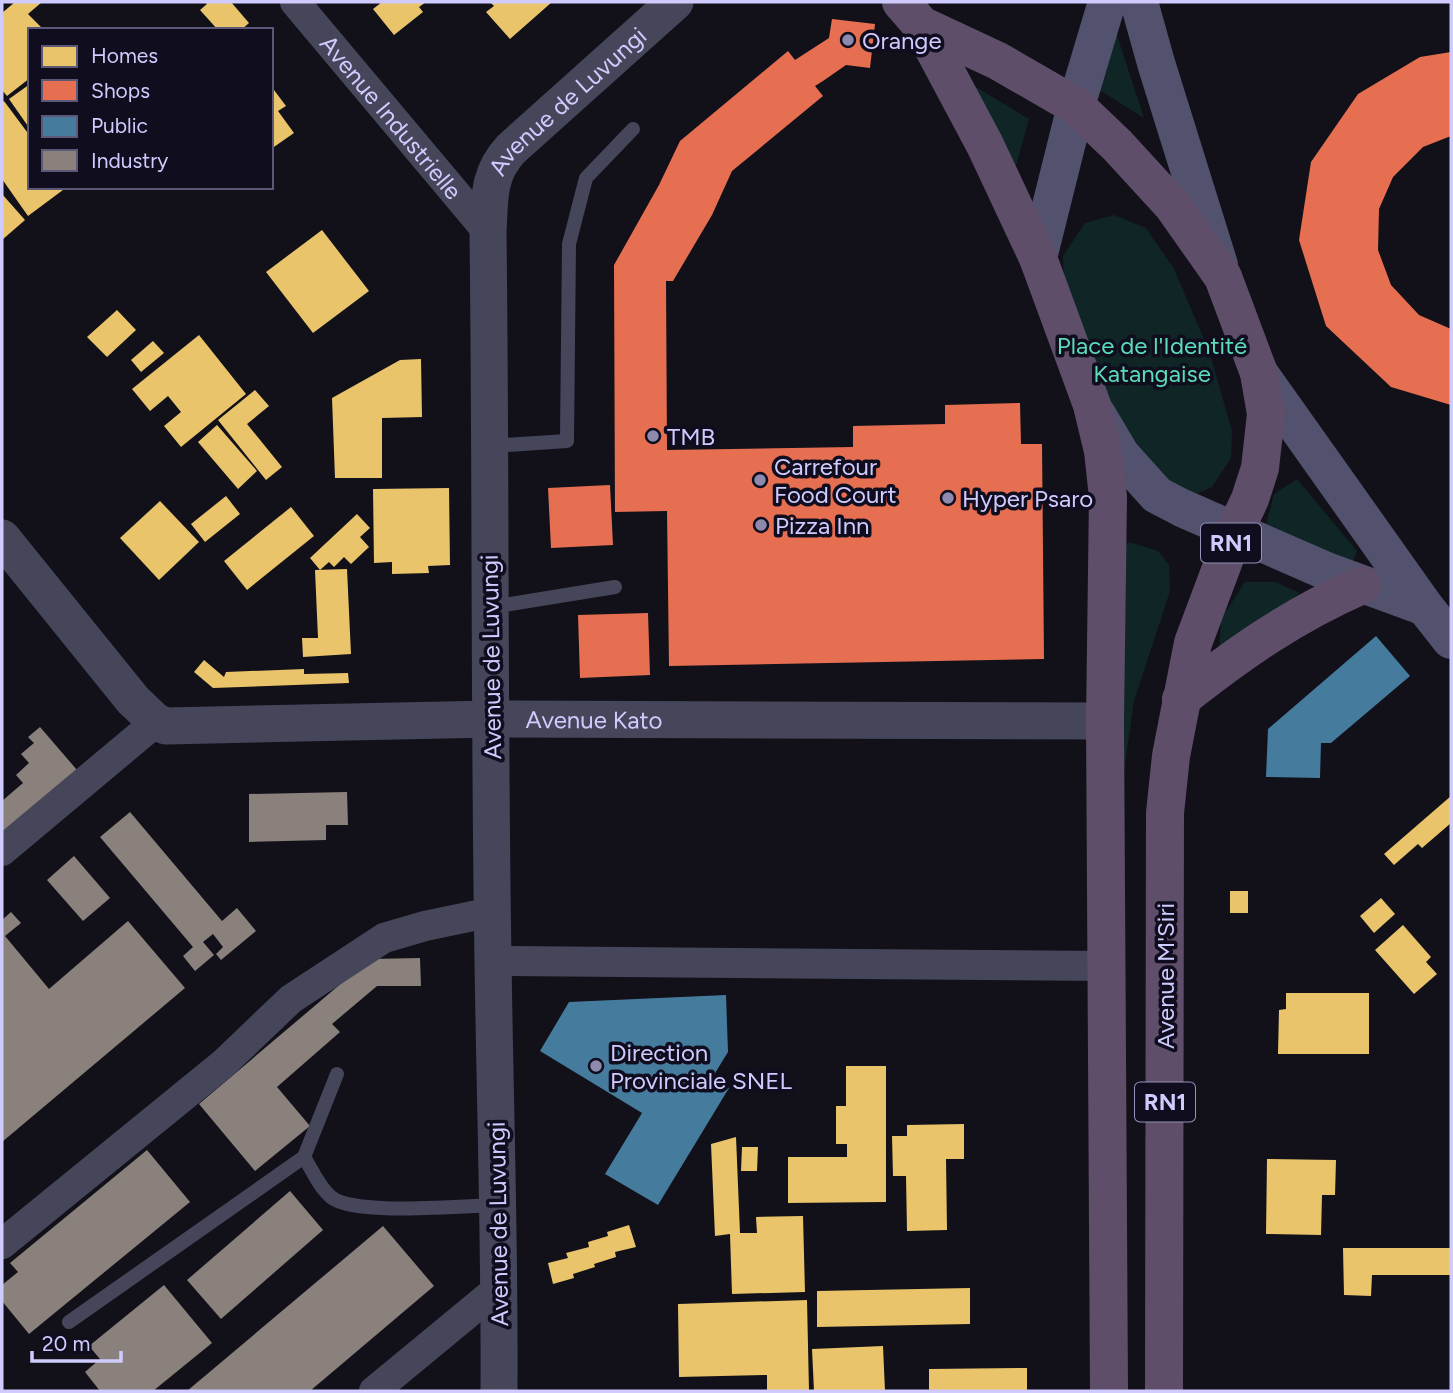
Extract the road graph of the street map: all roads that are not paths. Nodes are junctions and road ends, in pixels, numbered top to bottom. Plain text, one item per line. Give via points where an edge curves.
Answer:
1 (295, 2) edge
2 (675, 2) edge
3 (1107, 2) edge
4 (1139, 2) edge
5 (911, 14) edge
6 (1076, 106) junction
7 (633, 129) dead end
8 (488, 232) junction
9 (1038, 258) junction
10 (1223, 277) junction
11 (1259, 373) junction
12 (1092, 405) junction
13 (491, 446) junction
14 (1236, 531) junction
15 (2, 538) edge
16 (1362, 585) junction
17 (615, 587) dead end
18 (489, 607) junction
19 (1425, 607) junction
20 (1451, 640) edge
21 (1181, 699) junction
22 (492, 719) junction
23 (1105, 721) junction
24 (156, 722) junction
25 (2, 851) edge
26 (492, 912) junction
27 (493, 961) junction
28 (1107, 966) junction
29 (337, 1074) dead end
30 (304, 1157) junction
31 (498, 1205) junction
32 (2, 1244) edge
33 (500, 1287) junction
34 (69, 1321) dead end
35 (374, 1391) edge
36 (499, 1391) edge
37 (1109, 1391) edge
38 (1164, 1391) edge

1 - 8 street, Avenue Industrielle
2 - 8 street, Avenue de Luvungi via 500,162 493,176
3 - 6 main road
4 - 10 main road
5 - 6 highway, RN1
5 - 9 highway, RN1 via 985,145
6 - 9 main road
6 - 10 highway, RN1 via 1149,178
7 - 13 lane via 586,178 569,244 568,441
8 - 13 street, Avenue de Luvungi
9 - 12 highway, RN1
10 - 11 highway, RN1
11 - 14 highway, RN1 via 1265,442
11 - 19 main road
12 - 14 main road via 1121,455 1157,495
12 - 23 highway, RN1 via 1108,497
13 - 18 street, Avenue de Luvungi
14 - 16 main road
14 - 21 highway, RN1 via 1194,643
15 - 24 street via 133,700
16 - 19 main road
16 - 21 highway via 1327,600 1248,648
17 - 18 lane
18 - 22 street, Avenue de Luvungi
19 - 20 main road
21 - 38 highway, Avenue M'Siri / RN1 via 1165,813
22 - 23 street, Avenue Kato
22 - 24 street, Avenue Kato via 185,727
22 - 26 street, Avenue de Luvungi
23 - 28 highway, RN1
24 - 25 street
26 - 27 street, Avenue de Luvungi
26 - 32 street via 384,938 291,999 223,1064
27 - 28 street
27 - 31 street, Avenue de Luvungi
28 - 37 highway, RN1
29 - 30 lane
30 - 31 lane via 333,1199 358,1206
30 - 34 lane
31 - 33 street, Avenue de Luvungi
33 - 35 street
33 - 36 street, Avenue de Luvungi

